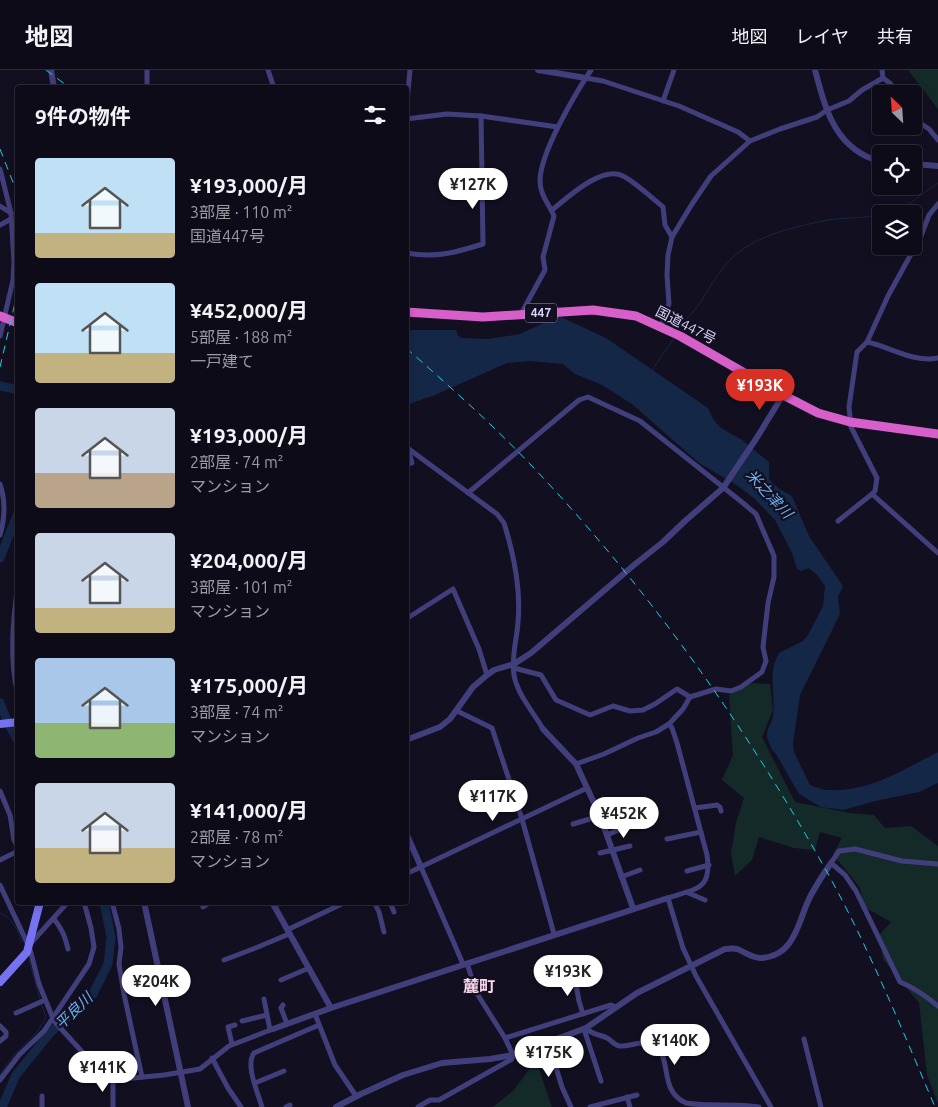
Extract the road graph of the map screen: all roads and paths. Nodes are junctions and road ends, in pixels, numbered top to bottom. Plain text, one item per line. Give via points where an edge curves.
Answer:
1 (50, 70) edge
2 (147, 70) edge
3 (268, 70) edge
4 (410, 70) edge
5 (538, 70) edge
6 (591, 70) edge
7 (674, 70) edge
8 (815, 70) edge
9 (882, 70) edge
10 (586, 78) junction
11 (883, 78) junction
12 (53, 85) edge
13 (147, 85) edge
14 (273, 85) edge
15 (409, 85) edge
16 (892, 85) edge
17 (663, 101) junction
18 (827, 110) junction
19 (481, 116) junction
20 (409, 119) edge
21 (922, 124) edge
22 (558, 127) junction
23 (938, 140) edge
24 (750, 141) junction
25 (872, 158) edge
26 (922, 165) edge
27 (938, 166) edge
28 (0, 169) edge
29 (938, 204) edge
30 (0, 206) edge
31 (552, 210) junction
32 (11, 216) junction
33 (0, 225) edge
34 (672, 237) junction
35 (409, 253) edge
36 (409, 312) edge
37 (521, 314) junction
38 (2, 317) edge
39 (15, 322) edge
40 (661, 326) junction
41 (0, 336) edge
42 (867, 342) junction
43 (938, 358) edge
44 (783, 395) junction
45 (850, 422) junction
46 (938, 434) edge
47 (409, 449) edge
48 (409, 452) edge
49 (409, 464) edge
50 (0, 484) edge
51 (723, 488) junction
52 (468, 493) junction
53 (872, 494) junction
54 (838, 520) dead end
55 (0, 535) edge
56 (938, 553) edge
57 (409, 617) edge
58 (15, 623) edge
59 (514, 666) junction
60 (488, 675) junction
61 (15, 684) edge
62 (690, 697) junction
63 (457, 711) junction
64 (15, 722) edge
65 (0, 724) edge
66 (669, 724) junction
67 (543, 729) joint
68 (409, 739) edge
69 (576, 764) junction
70 (588, 788) junction
71 (0, 791) edge
72 (695, 808) junction
73 (721, 811) dead end
74 (600, 816) junction
75 (522, 819) junction
76 (574, 824) dead end
77 (637, 826) dead end
78 (701, 832) junction
79 (607, 835) junction
80 (667, 839) dead end
81 (409, 841) edge
82 (15, 842) edge
83 (630, 846) dead end
84 (612, 851) junction
85 (15, 852) edge
86 (600, 853) dead end
87 (0, 860) edge
88 (831, 862) junction
89 (938, 864) edge
90 (709, 865) junction
91 (421, 867) junction
92 (640, 870) dead end
93 (688, 871) dead end
94 (409, 873) edge
95 (621, 876) junction
96 (0, 885) edge
97 (686, 892) junction
98 (668, 898) junction
99 (705, 900) dead end
100 (39, 905) edge
101 (66, 905) edge
102 (85, 905) edge
103 (113, 905) edge
104 (145, 905) edge
105 (207, 905) edge
106 (274, 905) edge
107 (340, 905) edge
108 (375, 905) edge
109 (391, 905) edge
110 (204, 907) dead end
111 (632, 908) junction
112 (394, 912) dead end
113 (54, 919) junction
114 (288, 932) junction
115 (384, 932) dead end
116 (554, 934) junction
117 (28, 945) junction
118 (68, 949) dead end
119 (224, 960) dead end
120 (465, 964) junction
121 (692, 966) junction
122 (309, 968) junction
123 (574, 974) dead end
124 (281, 980) dead end
125 (0, 982) edge
126 (264, 999) dead end
127 (44, 1000) junction
128 (283, 1005) dead end
129 (938, 1006) edge
130 (617, 1007) junction
131 (331, 1008) junction
132 (16, 1013) dead end
133 (267, 1014) junction
134 (315, 1014) junction
135 (583, 1014) junction
136 (53, 1019) junction
137 (242, 1021) dead end
138 (287, 1024) junction
139 (235, 1025) dead end
140 (319, 1025) junction
141 (0, 1026) edge
142 (585, 1029) junction
143 (272, 1030) junction
144 (506, 1038) junction
145 (804, 1039) dead end
146 (0, 1041) edge
147 (548, 1041) junction
148 (232, 1044) junction
149 (513, 1054) junction
150 (212, 1058) junction
151 (284, 1071) dead end
152 (181, 1072) junction
153 (142, 1077) junction
154 (0, 1080) edge
155 (113, 1080) junction
156 (601, 1082) dead end
157 (255, 1083) junction
158 (637, 1095) dead end
159 (42, 1096) dead end
160 (356, 1096) junction
161 (627, 1097) junction
162 (42, 1107) edge
163 (113, 1107) edge
164 (188, 1107) edge
165 (241, 1107) edge
166 (262, 1107) edge
167 (336, 1107) edge
168 (418, 1107) edge
169 (571, 1107) edge
170 (590, 1107) edge
171 (630, 1107) edge
172 (759, 1107) edge
173 (771, 1107) edge
174 (821, 1107) edge

1 - 12 street
2 - 13 street
3 - 14 street
4 - 15 street
5 - 10 street
6 - 10 street
7 - 17 street
8 - 18 street
9 - 11 street
10 - 17 street
10 - 22 street
11 - 16 street
11 - 18 street
17 - 24 street via 706,117
18 - 24 street via 817,117
18 - 25 street via 846,142
19 - 20 street via 447,114
19 - 22 street
19 - 35 street via 483,244 451,254
21 - 23 street
22 - 31 street via 542,166 540,181 542,194
24 - 34 street via 711,176
26 - 27 street
28 - 32 street
29 - 42 street via 927,218
30 - 32 street
31 - 34 street via 589,181 604,175 622,175 663,207 665,225
31 - 37 street via 554,216 543,257 545,270
32 - 33 street
32 - 38 street via 14,280
34 - 40 street via 667,275 669,304
36 - 37 highway, 国道447号 / 447 via 484,317
37 - 40 highway, 国道447号 / 447 via 593,310 636,316
38 - 39 highway
38 - 41 street
40 - 44 highway, 国道447号 / 447
42 - 43 street via 912,356
42 - 45 street via 857,352
44 - 45 highway, 国道447号 / 447 via 818,413
44 - 51 street
45 - 46 highway, 国道447号 / 447
45 - 53 street via 877,478
47 - 52 street
48 - 49 street via 412,463
50 - 55 street via 4,495
51 - 52 street via 640,421 588,397 579,400
51 - 59 street
51 - 62 street via 756,514 773,550 774,577 763,647 766,661 762,672 731,691 716,689
52 - 59 street via 497,514 506,530 520,597
53 - 54 street
53 - 56 street
57 - 60 street via 453,589
58 - 61 street
59 - 60 street via 494,670
59 - 62 street via 541,675 556,700 590,715 613,706 630,711 643,710 677,689
59 - 67 street via 514,675 523,696
60 - 63 street via 473,687
62 - 66 street
63 - 68 street via 440,727
63 - 75 street via 492,728
64 - 65 main road
66 - 69 street
66 - 72 street
67 - 69 street
69 - 70 street
70 - 74 street
70 - 75 street
71 - 82 street via 10,815
72 - 73 street via 717,805
72 - 78 street
74 - 76 street
74 - 79 street
75 - 91 street
75 - 116 street
77 - 79 street via 630,825
78 - 80 street
78 - 90 street
79 - 84 street
81 - 91 street
83 - 84 street
84 - 86 street
84 - 95 street
85 - 87 street
88 - 89 street via 839,851 855,849 902,861
88 - 121 street via 790,943 778,952 757,958 738,950 725,949
88 - 129 street via 846,875 856,891 900,982 912,986
90 - 93 street
90 - 97 street via 704,884
91 - 94 street
91 - 120 street
92 - 95 street
95 - 111 street
96 - 117 street
97 - 98 street
97 - 99 street
98 - 111 street
98 - 121 street
100 - 117 main road
101 - 113 street
102 - 136 street via 94,947 89,964
103 - 153 street via 119,929 119,964 124,994
104 - 152 street
105 - 110 street
106 - 114 street
107 - 114 street
108 - 115 street
109 - 112 street
111 - 116 street
113 - 117 street
113 - 118 street via 65,936
114 - 119 street
114 - 122 street
116 - 120 street
117 - 125 main road via 27,952
117 - 127 street
120 - 131 street
120 - 144 street via 476,992
121 - 130 street via 637,993
121 - 173 street
122 - 124 street
122 - 131 street
123 - 135 street
126 - 133 street
127 - 132 street
127 - 136 street
128 - 138 street via 281,1008
130 - 135 street via 611,1005
130 - 142 street
131 - 134 street
133 - 137 street
133 - 143 street
134 - 138 street
134 - 140 street
135 - 144 street
136 - 154 street
136 - 155 street via 106,1078
138 - 143 street
139 - 148 street via 228,1027
140 - 157 street via 254,1052 251,1072
140 - 160 street via 336,1066
141 - 146 street via 6,1036
142 - 147 street
142 - 156 street
142 - 172 street via 615,1045 654,1045 664,1060 673,1093 688,1103
143 - 148 street
144 - 149 street
145 - 174 street
147 - 149 street
147 - 169 street
148 - 150 street
149 - 160 street via 442,1064 403,1075
149 - 168 street via 512,1060 439,1100 430,1100
150 - 152 street via 200,1068
150 - 165 street
151 - 157 street
152 - 153 street
152 - 164 street
153 - 155 street
155 - 163 street
157 - 166 street
158 - 161 street
159 - 162 street
160 - 167 street
161 - 170 street
161 - 171 street

